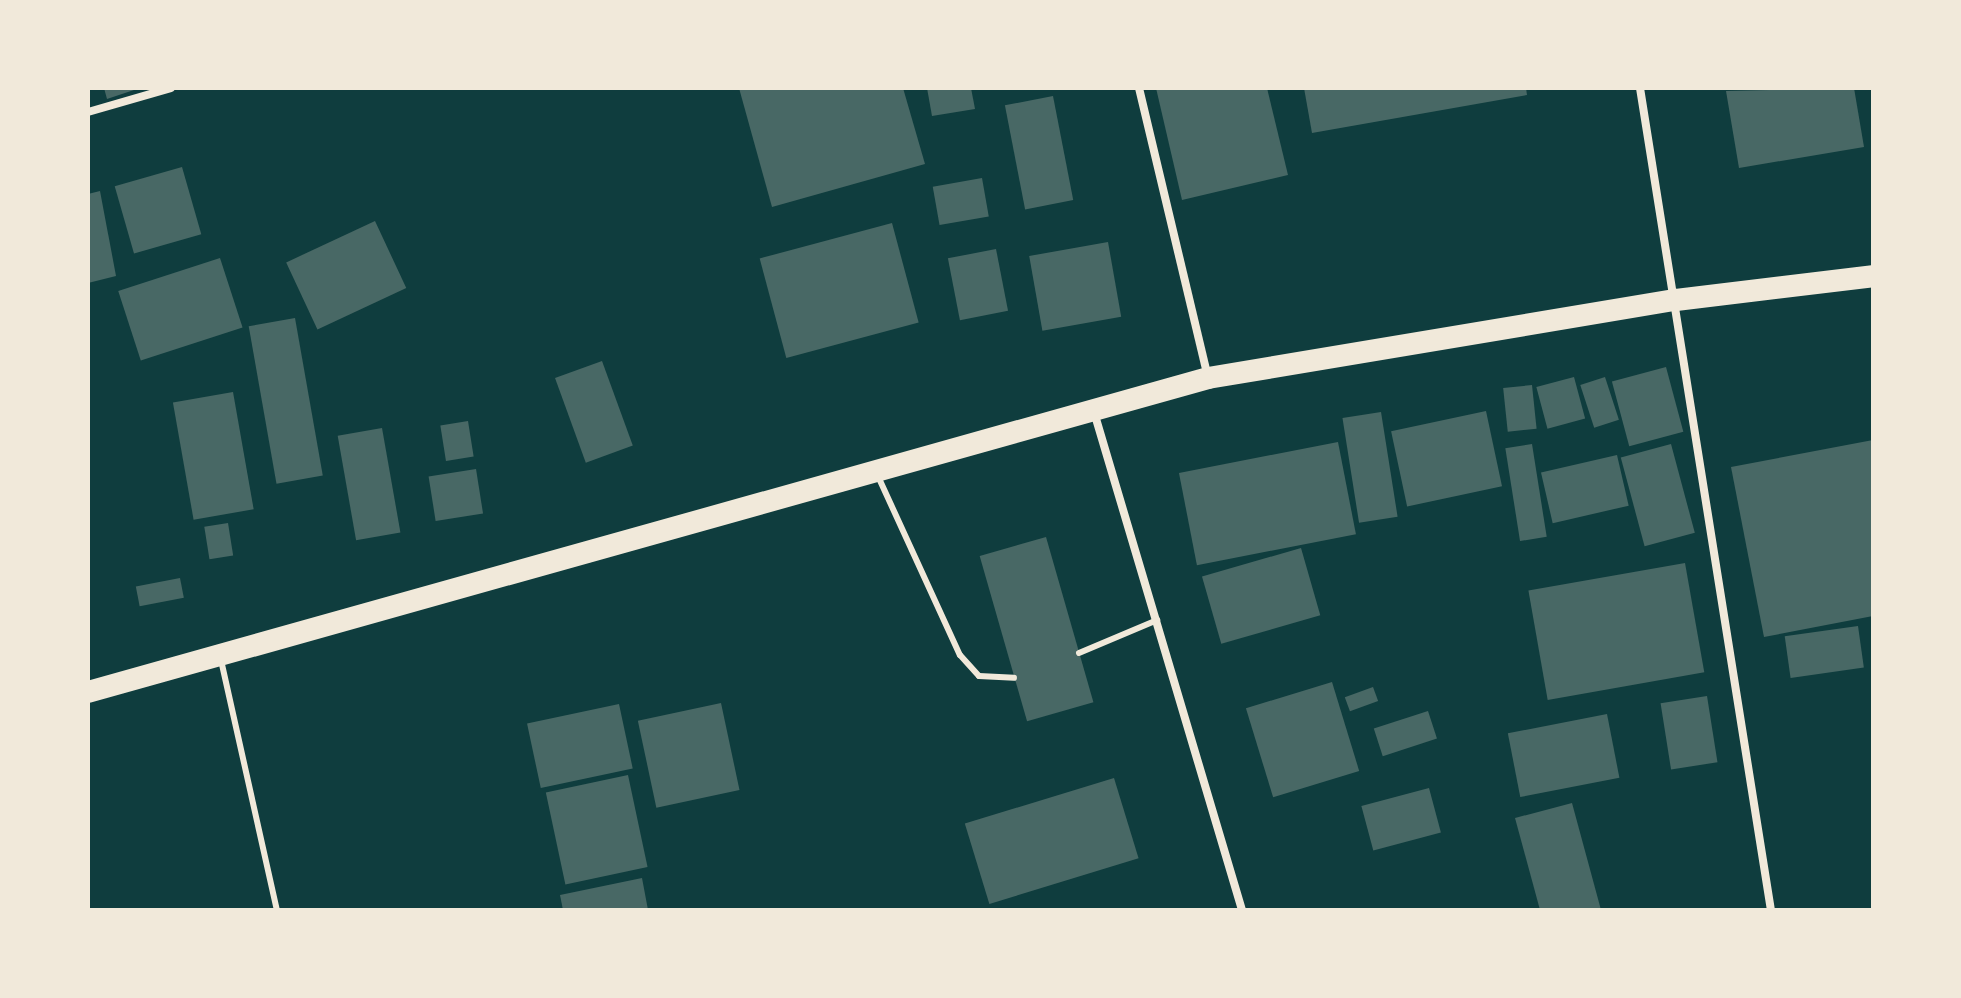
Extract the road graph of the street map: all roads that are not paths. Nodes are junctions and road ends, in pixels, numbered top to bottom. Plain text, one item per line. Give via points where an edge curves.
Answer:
1 (171, 88) edge
2 (1139, 88) edge
3 (1640, 88) edge
4 (88, 112) edge
5 (1873, 276) edge
6 (1676, 300) junction
7 (1208, 378) junction
8 (1093, 407) junction
9 (876, 471) junction
10 (1157, 620) junction
11 (1079, 653) dead end
12 (220, 656) junction
13 (1014, 678) dead end
14 (88, 692) edge
15 (277, 910) edge
16 (1242, 910) edge
17 (1771, 910) edge

1 - 4 street
2 - 7 street
3 - 6 street
5 - 6 highway
6 - 7 highway
6 - 17 street
7 - 8 highway
8 - 9 highway
8 - 10 street
9 - 12 highway
9 - 13 lane via 960,655 979,676
10 - 11 lane
10 - 16 street
12 - 14 highway
12 - 15 lane

